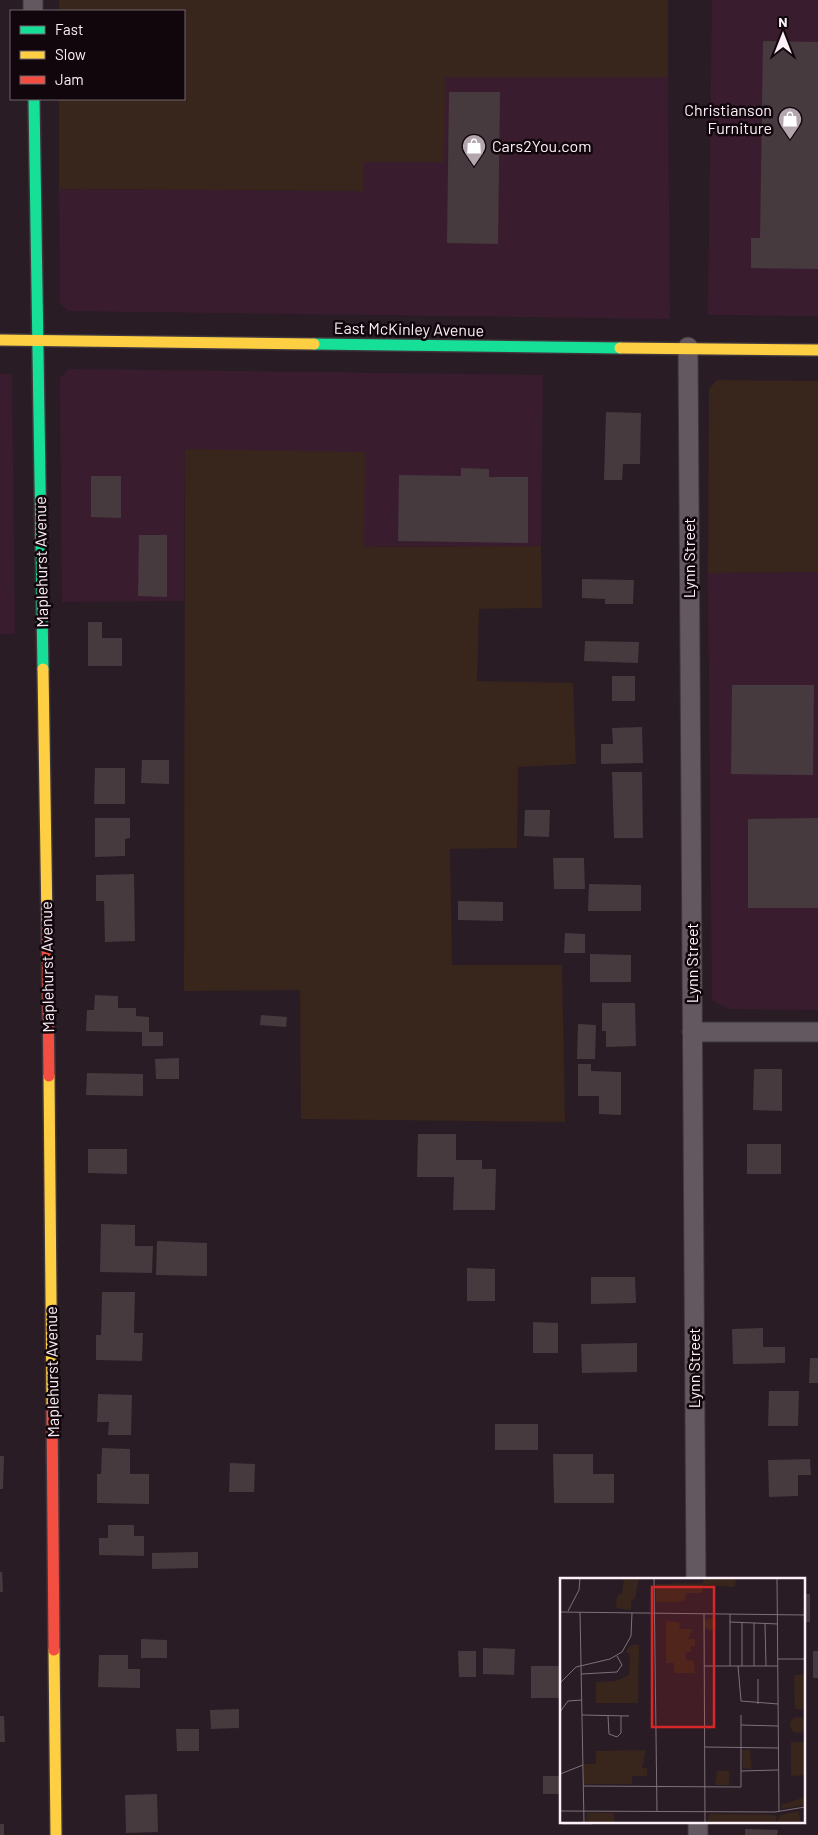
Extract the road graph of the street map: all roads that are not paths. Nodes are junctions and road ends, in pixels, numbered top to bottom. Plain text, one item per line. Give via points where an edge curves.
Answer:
1 (34, 100) edge
2 (0, 340) edge
3 (37, 340) junction
4 (688, 348) junction
5 (818, 350) edge
6 (692, 1032) junction
7 (818, 1032) edge
8 (696, 1578) edge
9 (698, 1822) edge
10 (56, 1835) edge
11 (698, 1835) edge

1 - 3 street, Maplehurst Avenue
2 - 3 street, East McKinley Avenue
3 - 4 street, East McKinley Avenue
3 - 10 street, Maplehurst Avenue
4 - 5 street, East McKinley Avenue
4 - 6 street, Lynn Street
6 - 7 street
6 - 8 street, Lynn Street
9 - 11 street

